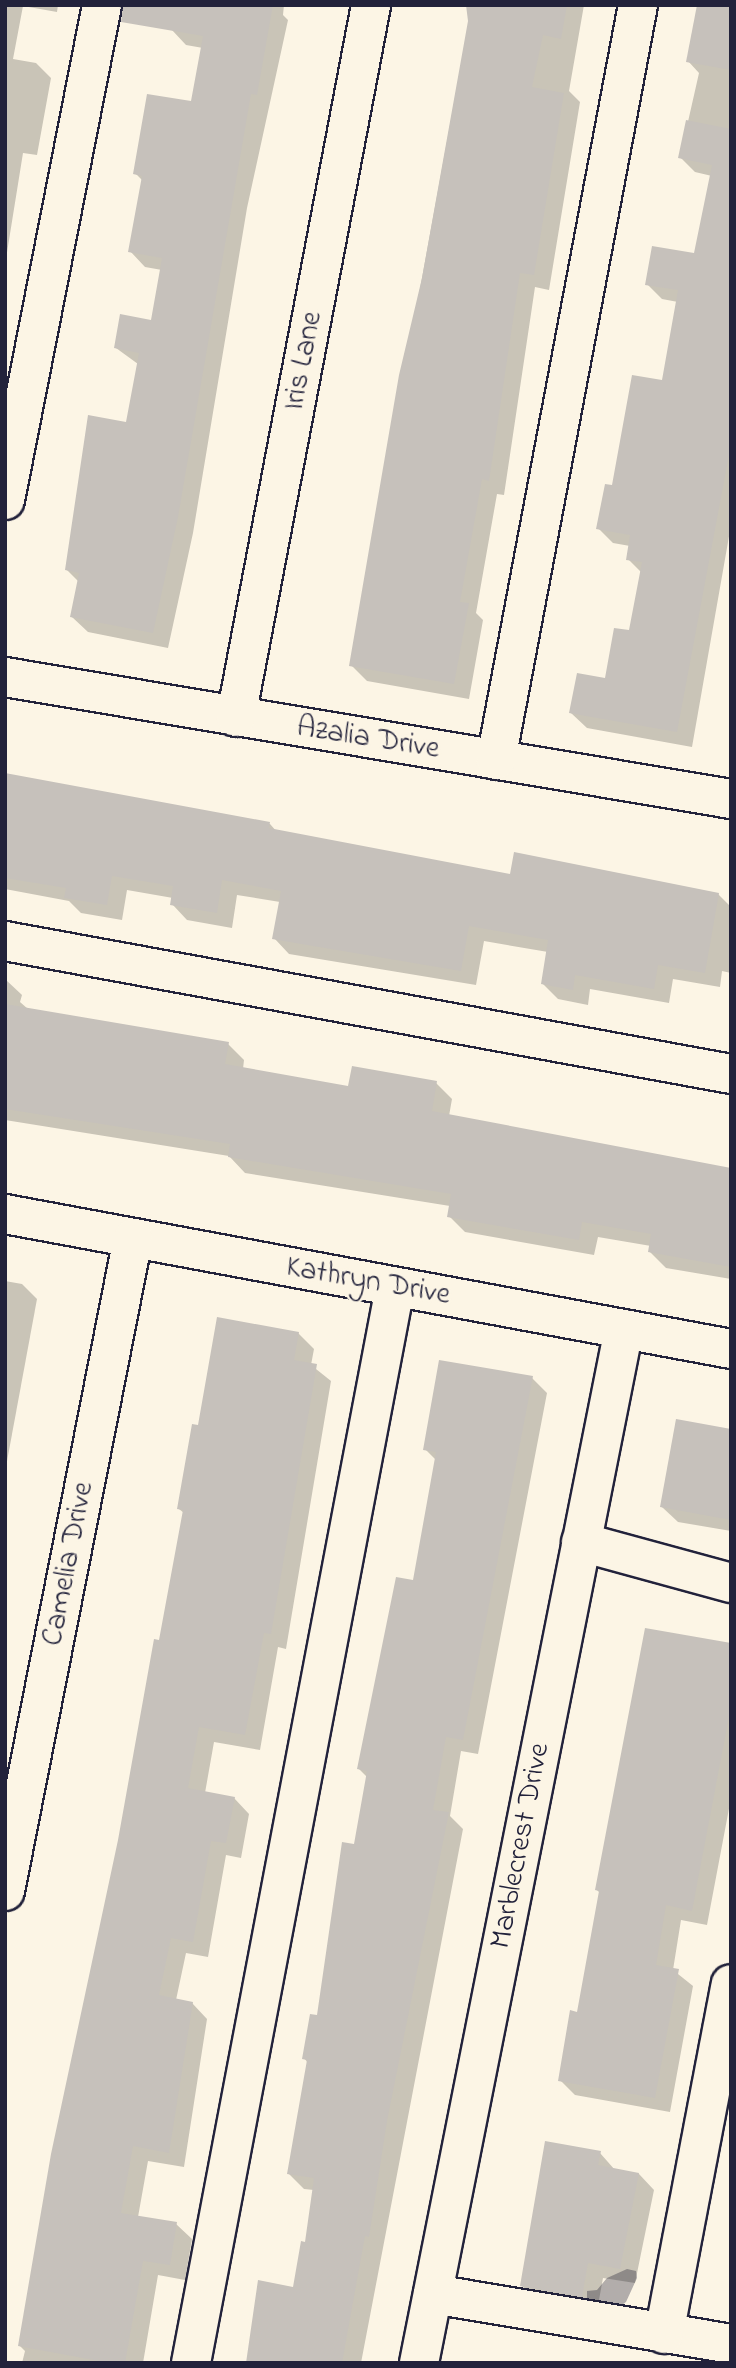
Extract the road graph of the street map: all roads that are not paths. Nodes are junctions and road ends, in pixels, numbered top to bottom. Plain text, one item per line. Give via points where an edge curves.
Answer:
1 (102, 5) edge
2 (371, 5) edge
3 (639, 5) edge
4 (5, 500) edge
5 (5, 677) edge
6 (236, 717) junction
7 (496, 760) junction
8 (731, 799) edge
9 (5, 941) edge
10 (731, 1074) edge
11 (5, 1214) edge
12 (133, 1238) junction
13 (396, 1287) junction
14 (624, 1329) junction
15 (731, 1349) edge
16 (582, 1542) junction
17 (731, 1583) edge
18 (5, 1891) edge
19 (731, 1984) edge
20 (433, 2294) junction
21 (664, 2334) junction
22 (731, 2344) edge
23 (191, 2363) edge
24 (419, 2363) edge

1 - 4 street
2 - 6 street, Iris Lane
3 - 7 street
5 - 6 street, Azalia Drive
6 - 7 street, Azalia Drive
7 - 8 street, Azalia Drive
9 - 10 street
11 - 12 street, Kathryn Drive
12 - 13 street, Kathryn Drive
12 - 18 street, Camelia Drive
13 - 14 street, Kathryn Drive
13 - 23 street
14 - 15 street, Kathryn Drive
14 - 16 street, Marblecrest Drive
16 - 17 street
16 - 20 street, Marblecrest Drive
19 - 21 street
20 - 21 street
20 - 24 street, Marblecrest Drive
21 - 22 street

